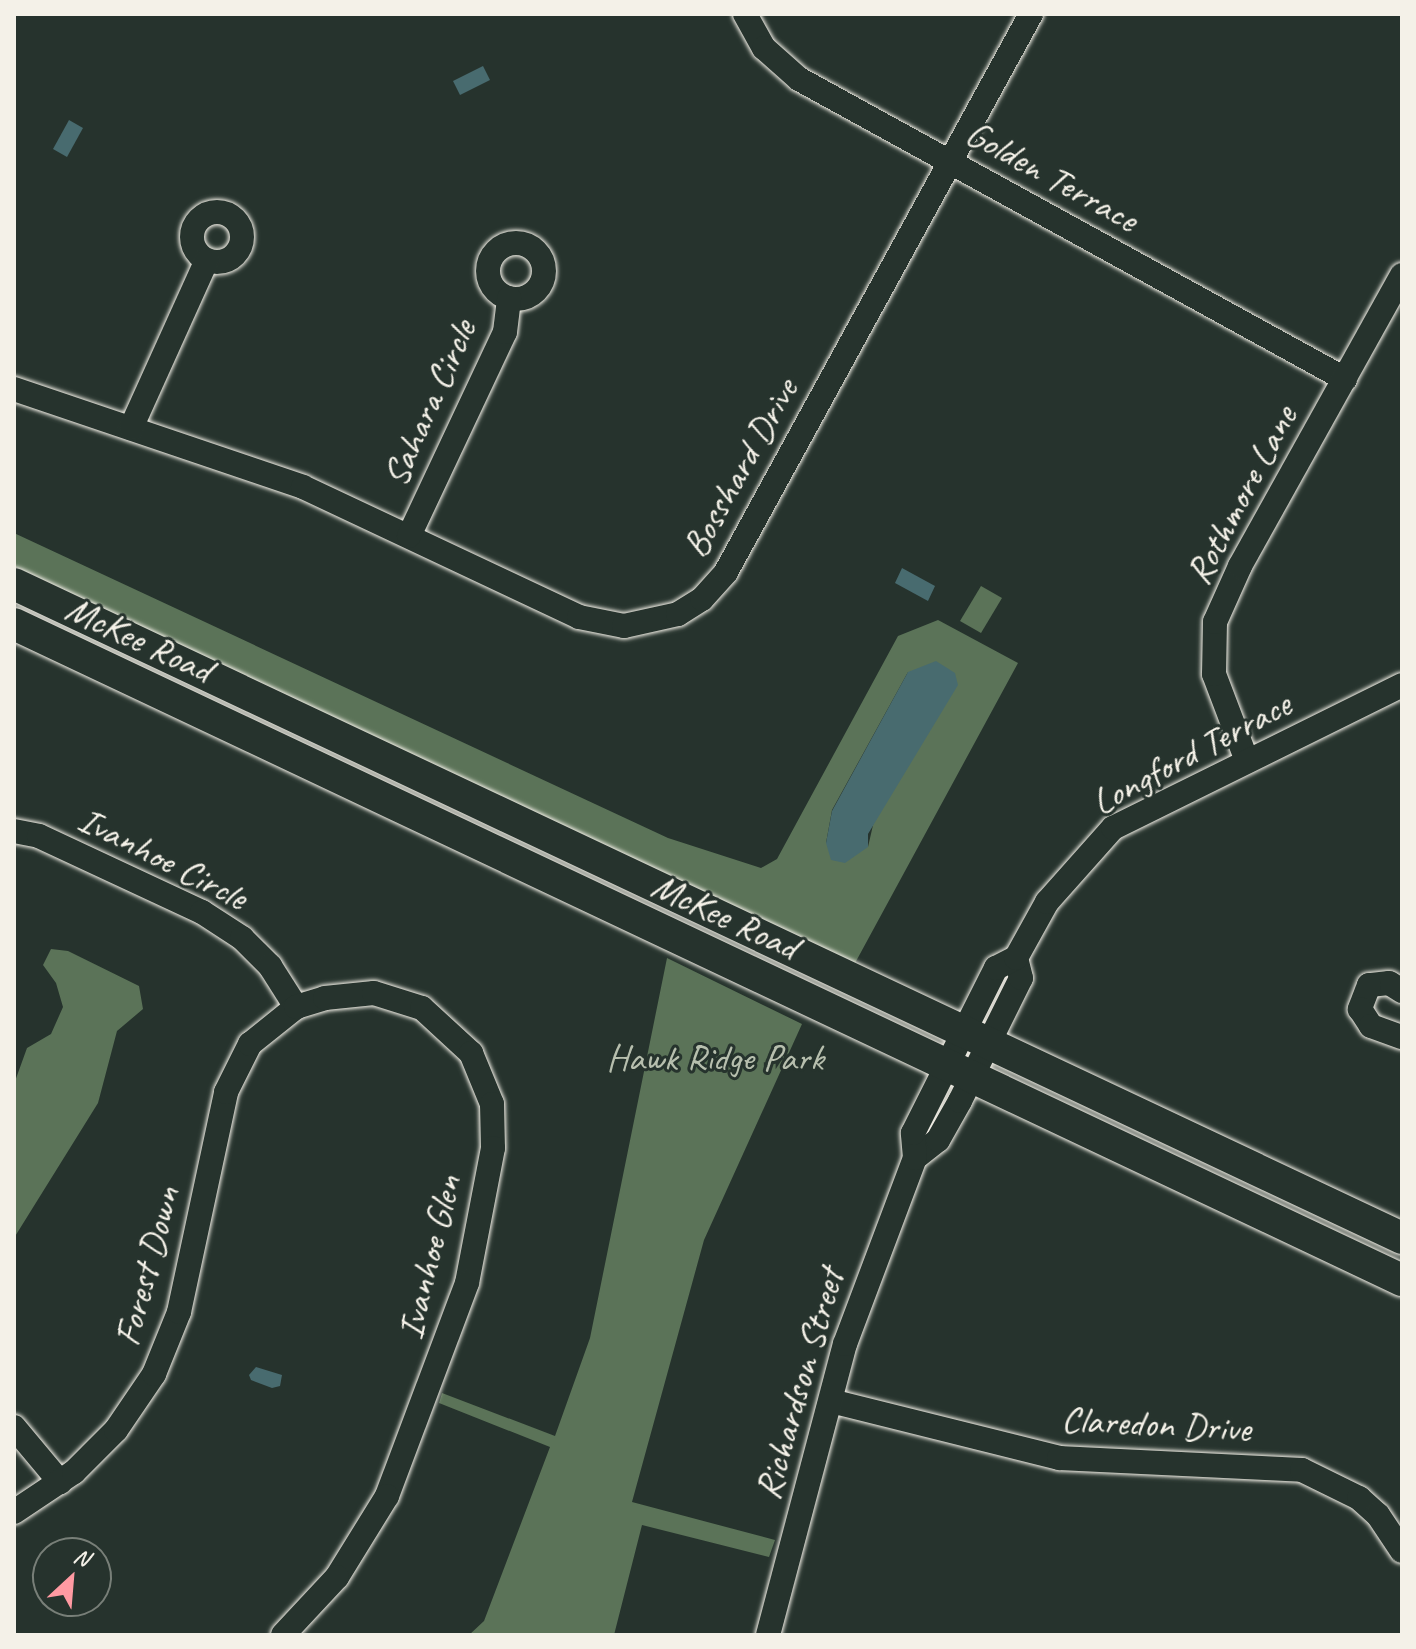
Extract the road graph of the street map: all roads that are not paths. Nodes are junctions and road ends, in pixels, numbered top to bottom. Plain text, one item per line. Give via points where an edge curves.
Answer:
1 (745, 14) edge
2 (1031, 14) edge
3 (950, 161) junction
4 (207, 260) dead end
5 (1402, 275) edge
6 (509, 298) dead end
7 (1345, 379) junction
8 (14, 389) edge
9 (131, 428) junction
10 (409, 536) junction
11 (14, 584) edge
12 (14, 624) edge
13 (1402, 685) edge
14 (1247, 761) junction
15 (14, 831) edge
16 (1402, 991) edge
17 (296, 1007) junction
18 (1402, 1037) edge
19 (977, 1038) junction
20 (959, 1071) junction
21 (1402, 1238) edge
22 (1402, 1280) edge
23 (831, 1401) junction
24 (14, 1427) edge
25 (60, 1482) junction
26 (14, 1512) edge
27 (1402, 1551) edge
28 (283, 1635) edge
29 (768, 1635) edge

1 - 3 street, Golden Terrace via 764,48 799,79
2 - 3 street, Bosshard Drive
3 - 7 street, Golden Terrace
3 - 10 street, Bosshard Drive via 726,572 702,599 648,625 599,623
4 - 9 street
5 - 7 street, Rothmore Lane
6 - 10 street, Sahara Circle via 505,332
7 - 14 street, Rothmore Lane via 1240,566 1215,622 1214,674
8 - 9 street, Bosshard Drive
9 - 10 street, Bosshard Drive via 271,474
11 - 19 main road, McKee Road
12 - 20 main road, McKee Road
13 - 14 street, Longford Terrace
14 - 19 street, Longford Terrace via 1113,828 1047,902 1016,958 1021,978
15 - 17 street, Ivanhoe Circle via 39,836 202,912 261,956
16 - 18 street via 1389,983 1369,985 1360,1009 1371,1026
17 - 25 street, Forest Down via 250,1044 226,1092 179,1312 154,1374 116,1430
17 - 28 street, Ivanhoe Glen via 363,993 422,1008 471,1053 488,1088 494,1123 467,1283 401,1464 356,1551
19 - 20 street, Longford Terrace
19 - 21 main road, McKee Road
20 - 22 main road, McKee Road
20 - 23 street, Richardson Street via 913,1133 915,1158 869,1268
23 - 27 street, Claredon Drive via 1059,1458 1302,1470 1359,1498 1378,1515
23 - 29 street, Richardson Street
24 - 25 street
25 - 26 street, Forest Down

